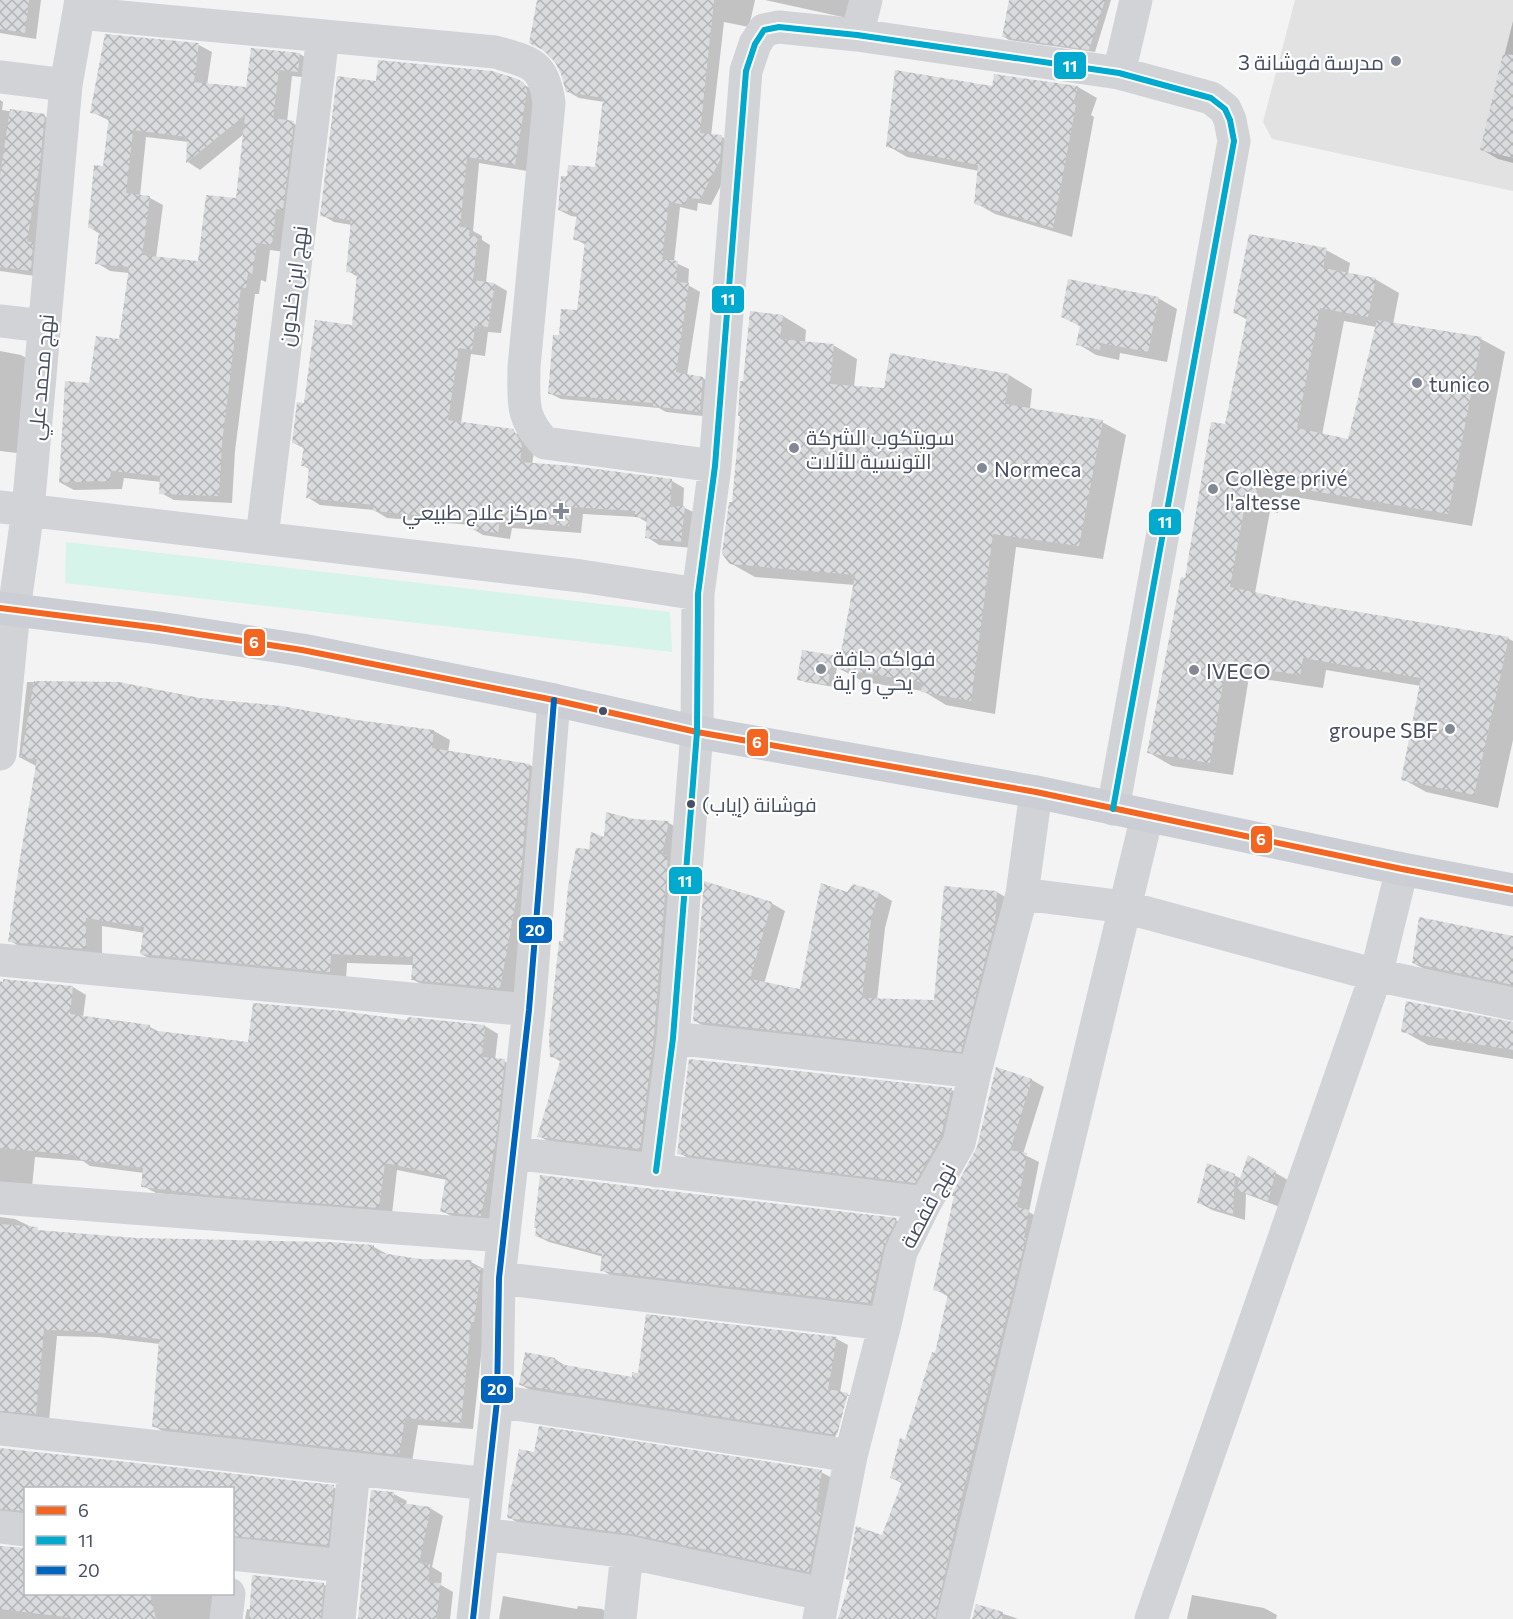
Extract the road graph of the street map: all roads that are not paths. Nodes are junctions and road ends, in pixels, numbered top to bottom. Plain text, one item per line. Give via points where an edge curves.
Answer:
1 (866, 0) edge
2 (1136, 0) edge
3 (80, 6) edge
4 (857, 35) junction
5 (322, 36) junction
6 (1119, 73) junction
7 (0, 77) edge
8 (66, 85) junction
9 (0, 321) edge
10 (44, 326) junction
11 (715, 466) junction
12 (14, 508) edge
13 (262, 537) junction
14 (698, 594) junction
15 (7, 609) edge
16 (554, 700) junction
17 (697, 732) junction
18 (0, 754) edge
19 (1036, 792) junction
20 (1113, 808) junction
21 (1147, 816) junction
22 (1402, 869) junction
23 (1513, 890) edge
24 (1022, 894) junction
25 (1125, 907) junction
26 (0, 960) edge
27 (1376, 975) junction
28 (1513, 1004) edge
29 (529, 1010) junction
30 (673, 1038) junction
31 (975, 1072) junction
32 (514, 1153) junction
33 (656, 1172) junction
34 (0, 1198) edge
35 (925, 1203) junction
36 (503, 1236) junction
37 (499, 1278) junction
38 (885, 1324) junction
39 (497, 1401) junction
40 (0, 1429) edge
41 (851, 1456) junction
42 (354, 1469) junction
43 (488, 1484) junction
44 (0, 1527) edge
45 (24, 1530) edge
46 (482, 1534) junction
47 (627, 1552) junction
48 (234, 1554) edge
49 (344, 1566) junction
50 (229, 1595) edge
51 (820, 1606) edge
52 (226, 1619) edge
53 (339, 1619) edge
54 (473, 1619) edge
55 (620, 1619) edge
56 (953, 1619) edge
57 (1151, 1619) edge

1 - 4 street
2 - 6 street
3 - 5 street
3 - 8 street, نهج محمد علي
4 - 6 street
4 - 11 street via 779,27 764,30 754,44 746,71
5 - 11 street via 495,52 530,62 541,74 549,104 524,367 524,410 532,430 545,443
5 - 13 street, نهج ابن خلدون
6 - 20 street via 1211,98 1225,109 1234,141
7 - 8 street
8 - 10 street, نهج محمد علي
9 - 10 street
10 - 12 street, نهج محمد علي
11 - 14 street
12 - 13 street
12 - 15 street, نهج محمد علي
13 - 14 street
14 - 17 street
15 - 16 main road via 302,650
15 - 18 street, نهج محمد علي
16 - 17 main road
16 - 29 street
17 - 19 main road
17 - 30 street
19 - 20 main road
19 - 24 street, نهج قفصة
20 - 21 main road
21 - 22 main road
21 - 25 street
22 - 23 main road
22 - 27 street
24 - 25 street
24 - 31 street, نهج قفصة
25 - 27 street
25 - 56 street
26 - 29 street
27 - 28 street
27 - 57 street
29 - 32 street
30 - 31 street
30 - 33 street
31 - 35 street, نهج قفصة via 959,1143
32 - 33 street
32 - 36 street
33 - 35 street
34 - 36 street
35 - 38 street, نهج قفصة via 901,1252
36 - 37 street
37 - 38 street
37 - 39 street
38 - 41 street, نهج قفصة
39 - 41 street
39 - 43 street
40 - 42 street
41 - 51 street, نهج قفصة
42 - 43 street
42 - 49 street
43 - 46 street
44 - 45 street
46 - 47 street
46 - 54 street
47 - 51 street
47 - 55 street
48 - 49 street
49 - 53 street
50 - 52 street

